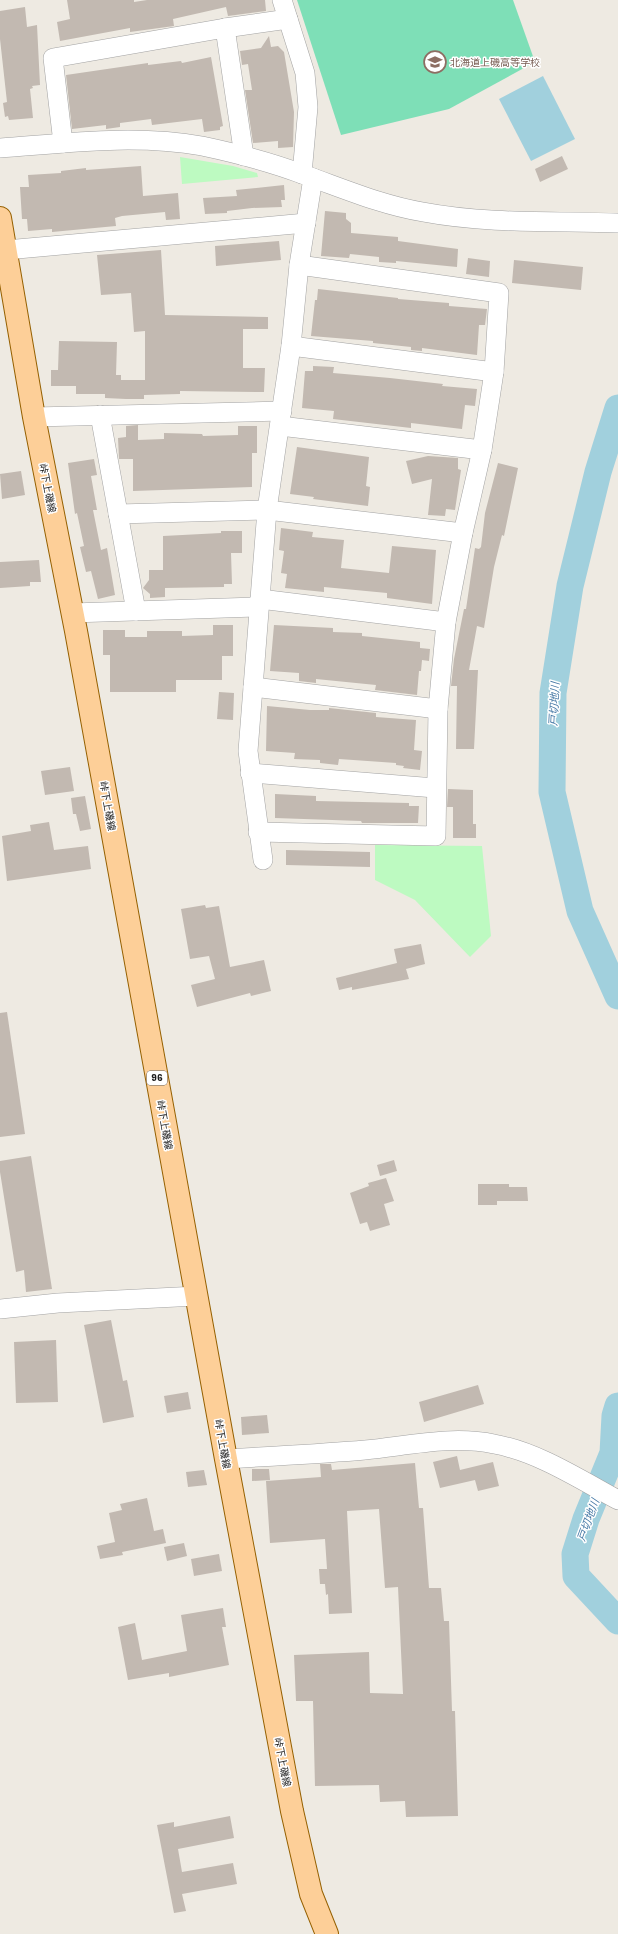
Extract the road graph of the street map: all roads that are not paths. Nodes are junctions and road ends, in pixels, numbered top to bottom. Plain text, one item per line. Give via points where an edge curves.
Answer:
1 (282, 0) edge
2 (288, 19) junction
3 (225, 28) junction
4 (63, 143) junction
5 (0, 148) edge
6 (244, 156) junction
7 (307, 176) junction
8 (0, 218) edge
9 (618, 223) edge
10 (306, 224) junction
11 (6, 250) junction
12 (299, 264) junction
13 (291, 346) junction
14 (494, 372) junction
15 (100, 415) junction
16 (34, 417) junction
17 (281, 418) junction
18 (482, 450) junction
19 (267, 510) junction
20 (118, 514) junction
21 (463, 533) junction
22 (260, 603) junction
23 (136, 610) junction
24 (72, 613) junction
25 (446, 622) junction
26 (253, 687) junction
27 (438, 709) junction
28 (250, 773) junction
29 (435, 788) junction
30 (258, 832) junction
31 (263, 860) dead end
32 (197, 1296) junction
33 (0, 1309) edge
34 (226, 1459) junction
35 (618, 1500) edge
36 (327, 1934) edge

1 - 2 street
2 - 3 street
2 - 7 street via 305,73 308,107
3 - 4 street via 53,58
3 - 6 street
4 - 5 street
4 - 6 street via 135,140 201,146
6 - 7 street
7 - 9 street via 387,204 449,217
7 - 10 street
8 - 11 main road, 峠下上磯線 / 96
10 - 11 street
10 - 12 street
11 - 16 main road, 峠下上磯線 / 96
12 - 13 street
12 - 14 street via 499,293
13 - 14 street
13 - 17 street
14 - 18 street
15 - 16 street
15 - 17 street
15 - 20 street
16 - 24 main road, 峠下上磯線 / 96
17 - 18 street
17 - 19 street
18 - 21 street
19 - 20 street
19 - 21 street
19 - 22 street
20 - 23 street
21 - 25 street
22 - 23 street
22 - 25 street
22 - 26 street
23 - 24 street
24 - 32 main road, 峠下上磯線 / 96
25 - 27 street
26 - 27 street
26 - 28 street via 248,751
27 - 29 street
28 - 29 street
28 - 30 street
29 - 30 street via 436,836
30 - 31 street
32 - 33 street via 58,1303
32 - 34 main road, 峠下上磯線 / 96
34 - 35 street via 464,1441 495,1444 522,1452
34 - 36 main road, 峠下上磯線 / 96 via 296,1833 311,1894

